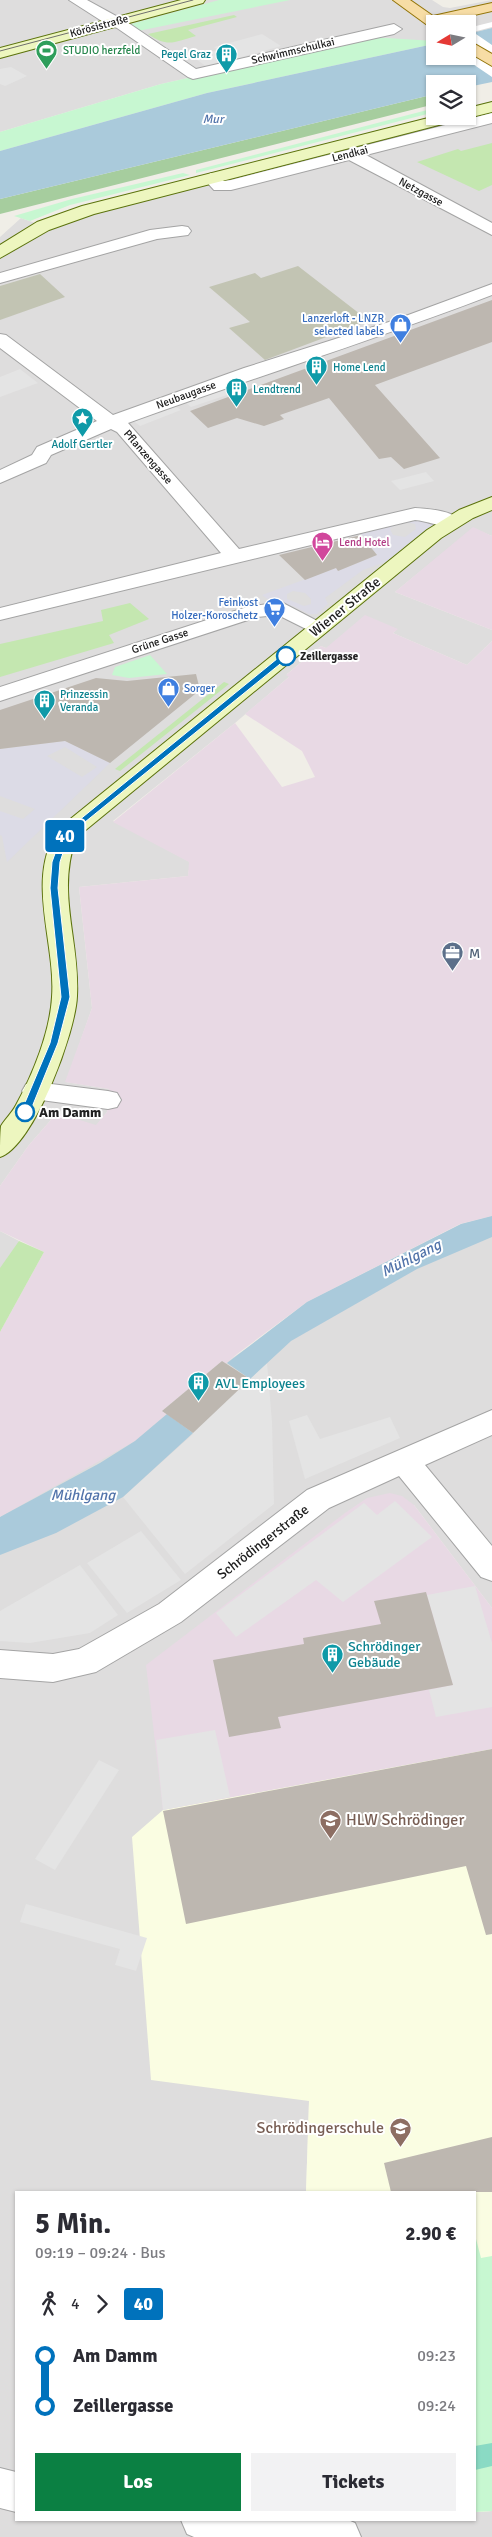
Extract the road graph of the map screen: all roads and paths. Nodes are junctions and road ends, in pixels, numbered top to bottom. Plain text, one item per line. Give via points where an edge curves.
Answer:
1 (76, 0) edge
2 (198, 0) edge
3 (400, 0) edge
4 (492, 7) edge
5 (462, 15) edge
6 (426, 18) edge
7 (114, 22) junction
8 (394, 29) dead end
9 (476, 51) edge
10 (0, 53) edge
11 (492, 61) edge
12 (492, 107) edge
13 (476, 111) edge
14 (492, 118) edge
15 (426, 124) edge
16 (351, 154) junction
17 (211, 178) junction
18 (492, 230) edge
19 (182, 231) dead end
20 (0, 253) edge
21 (0, 278) edge
22 (492, 289) edge
23 (0, 339) edge
24 (111, 422) junction
25 (0, 477) edge
26 (492, 503) edge
27 (452, 522) junction
28 (234, 556) junction
29 (0, 614) edge
30 (318, 629) junction
31 (0, 694) edge
32 (35, 1091) junction
33 (108, 1100) dead end
34 (0, 1147) edge
35 (492, 1422) edge
36 (405, 1462) junction
37 (492, 1568) edge
38 (0, 1664) edge
39 (0, 2488) edge
40 (15, 2492) edge
41 (209, 2521) edge
42 (341, 2537) edge

1 - 7 street
2 - 7 main road, Körösistraße
3 - 6 main road
4 - 5 main road
7 - 8 street, Schwimmschulkai via 193,74
7 - 10 main road, Körösistraße
9 - 11 main road
12 - 13 main road
14 - 16 street, Lendkai
15 - 17 main road, Lendkai
16 - 17 street, Lendkai via 225,186
16 - 18 street, Netzgasse
17 - 20 main road, Lendkai via 43,226
19 - 21 street via 156,234
22 - 24 street, Neubaugasse via 398,325 251,372
23 - 24 street, Pflanzengasse
24 - 25 street, Neubaugasse via 44,451 39,459
24 - 28 street, Pflanzengasse via 124,428
26 - 27 main road, Wiener Straße
27 - 28 street via 415,514
27 - 30 main road, Wiener Straße
28 - 29 street
30 - 31 street, Grüne Gasse via 281,608 254,610
30 - 32 main road, Wiener Straße via 66,834 56,862 54,888 65,997 54,1043
32 - 33 street
32 - 34 main road, Wiener Straße via 25,1112
35 - 36 street, Schrödingerstraße
36 - 37 street
36 - 38 street, Schrödingerstraße via 318,1499 170,1613 85,1662 53,1668
39 - 40 street
41 - 42 street

